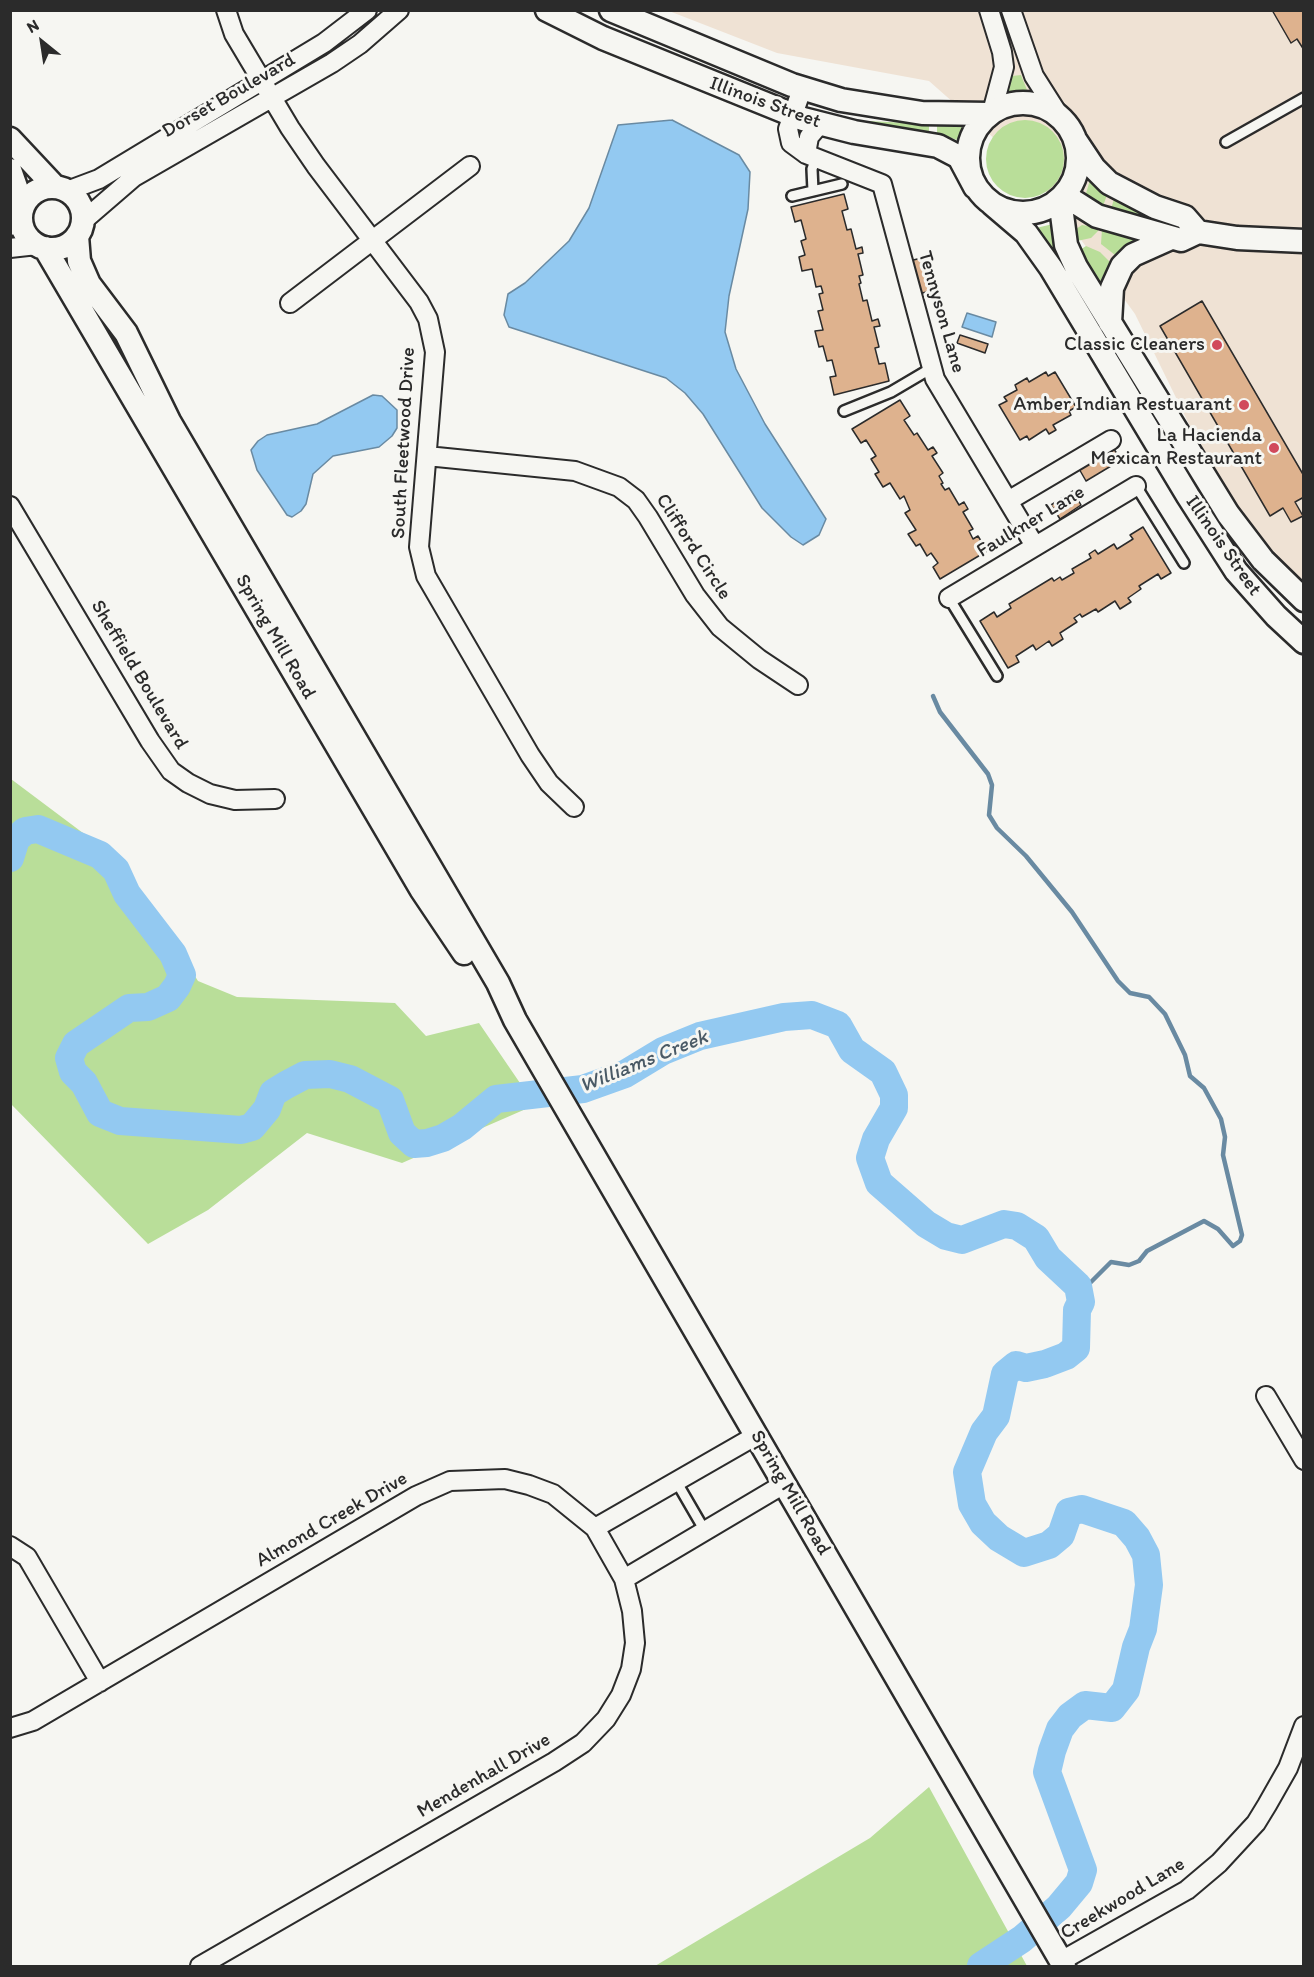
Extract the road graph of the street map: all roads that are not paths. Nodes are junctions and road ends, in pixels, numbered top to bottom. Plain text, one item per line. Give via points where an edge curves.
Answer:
1 (226, 10) edge
2 (367, 10) edge
3 (399, 10) edge
4 (547, 10) edge
5 (611, 10) edge
6 (988, 10) edge
7 (1011, 10) edge
8 (267, 88) junction
9 (802, 89) junction
10 (1304, 98) edge
11 (991, 113) junction
12 (791, 115) junction
13 (1060, 117) junction
14 (820, 124) junction
15 (1074, 138) junction
16 (10, 139) edge
17 (1226, 142) dead end
18 (811, 156) junction
19 (470, 166) dead end
20 (10, 170) edge
21 (842, 183) dead end
22 (975, 187) junction
23 (61, 189) junction
24 (813, 191) junction
25 (792, 196) dead end
26 (1062, 197) junction
27 (992, 204) junction
28 (18, 217) edge
29 (80, 228) junction
30 (1198, 232) junction
31 (1171, 238) junction
32 (372, 240) junction
33 (1304, 241) edge
34 (41, 246) junction
35 (10, 248) edge
36 (290, 303) dead end
37 (1110, 323) junction
38 (930, 369) junction
39 (844, 411) dead end
40 (1111, 440) dead end
41 (427, 456) junction
42 (1136, 486) joint
43 (1008, 501) junction
44 (13, 516) edge
45 (1035, 546) junction
46 (1184, 563) dead end
47 (949, 598) joint
48 (1304, 600) edge
49 (1304, 642) edge
50 (997, 676) dead end
51 (798, 685) dead end
52 (275, 799) dead end
53 (574, 807) dead end
54 (515, 1020) junction
55 (1266, 1396) dead end
56 (757, 1435) junction
57 (1304, 1460) edge
58 (676, 1481) junction
59 (784, 1484) junction
60 (595, 1528) junction
61 (705, 1531) junction
62 (10, 1546) edge
63 (624, 1579) junction
64 (100, 1682) junction
65 (1304, 1726) edge
66 (10, 1728) edge
67 (1063, 1964) edge
68 (200, 1966) edge

1 - 8 street, South Fleetwood Drive via 234,34
2 - 8 street, Dorset Boulevard
3 - 8 street, Dorset Boulevard via 360,44
4 - 12 street, Illinois Street via 603,38
5 - 9 street, Illinois Street
6 - 11 street via 1004,67
7 - 13 street via 1034,76
8 - 23 street, Dorset Boulevard via 99,179
8 - 29 street, Dorset Boulevard via 134,177
8 - 32 street, South Fleetwood Drive via 316,166
9 - 11 street, Illinois Street via 893,109 959,115
9 - 12 street
10 - 17 lane
11 - 13 street via 1012,104 1027,103
11 - 22 street via 974,131 967,153
12 - 14 street, Illinois Street
12 - 18 street via 791,143
13 - 15 street
14 - 18 street via 809,137
14 - 22 street, Illinois Street via 938,146 959,157
15 - 26 street via 1077,170
15 - 30 street via 1109,183 1155,207 1185,217
16 - 23 street
18 - 24 lane
18 - 38 street, Tennyson Lane via 874,178 886,190
19 - 32 street
20 - 28 street
21 - 24 lane
22 - 27 street
23 - 28 street via 36,192
23 - 29 street via 80,204
24 - 25 lane
26 - 27 street via 1028,213
26 - 31 street via 1097,216
26 - 37 street, Illinois Street via 1066,246
27 - 49 street, Illinois Street via 1026,233 1051,268 1236,572
28 - 34 street via 25,233
29 - 34 street via 63,247
29 - 54 street, Spring Mill Road via 79,261 88,284 126,333 169,421 498,983
30 - 31 street via 1181,240
30 - 33 street via 1254,240
31 - 37 street via 1133,255 1122,266 1112,288
32 - 36 street
32 - 41 street, South Fleetwood Drive via 428,319 435,352
34 - 35 street
34 - 54 street, Spring Mill Road via 421,889 488,988
37 - 48 street, Illinois Street via 1228,514 1263,561
38 - 39 lane via 891,392
38 - 43 street, Tennyson Lane
40 - 43 street
41 - 51 street, Clifford Circle via 575,471 619,487 648,516 695,595 720,627
41 - 53 street, South Fleetwood Drive via 419,547 426,576 530,755 549,783
42 - 45 street, Faulkner Lane
42 - 46 lane
43 - 45 street, Tennyson Lane
44 - 52 street, Sheffield Boulevard via 171,771 210,794 235,800
45 - 47 street, Faulkner Lane
47 - 50 lane
54 - 56 street, Spring Mill Road
55 - 57 street
56 - 58 street
56 - 59 street, Spring Mill Road
58 - 60 street
58 - 61 lane
59 - 61 street
59 - 67 street, Spring Mill Road
60 - 63 street, Mendenhall Drive
60 - 64 street, Almond Creek Drive via 553,1494 529,1485 505,1479 450,1481 416,1496
61 - 63 street
62 - 64 street via 27,1557
63 - 68 street, Mendenhall Drive via 635,1643 631,1669 606,1719 584,1743
64 - 66 street, Almond Creek Drive via 33,1721
65 - 67 street, Creekwood Lane via 1288,1768 1256,1823 1219,1863 1187,1890

